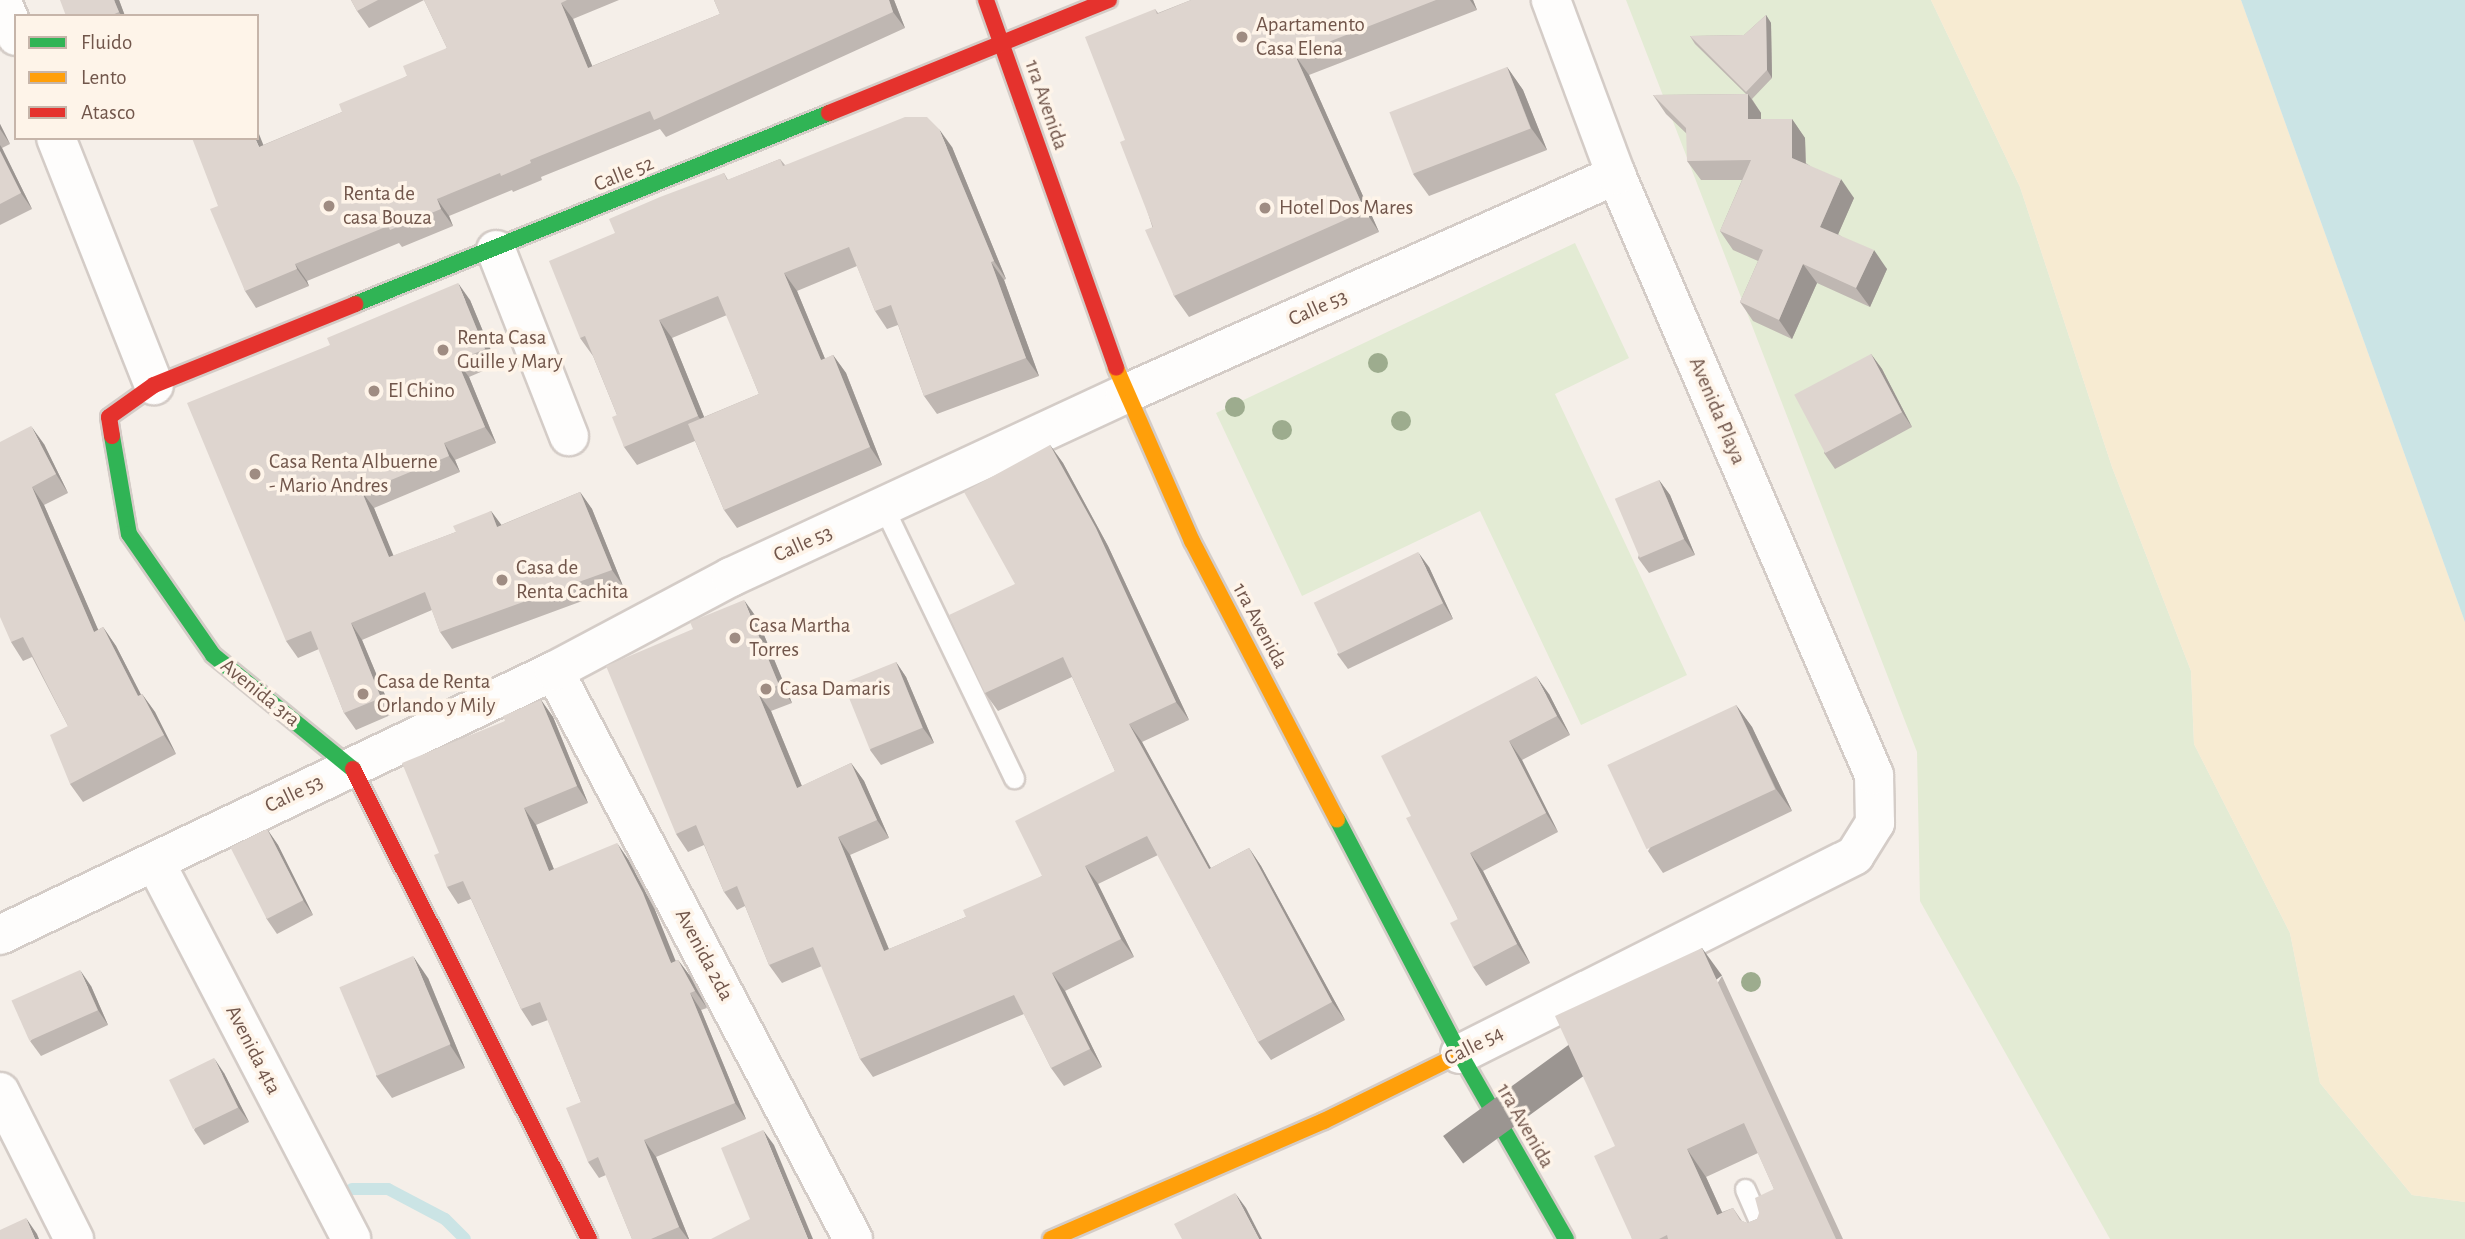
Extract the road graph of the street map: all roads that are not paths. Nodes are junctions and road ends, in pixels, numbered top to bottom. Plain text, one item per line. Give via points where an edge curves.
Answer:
1 (1, 0) edge
2 (986, 0) edge
3 (1109, 0) edge
4 (1551, 0) edge
5 (14, 31) edge
6 (1001, 41) junction
7 (57, 140) edge
8 (1616, 175) junction
9 (496, 250) junction
10 (154, 385) junction
11 (1125, 394) junction
12 (569, 436) dead end
13 (884, 508) junction
14 (554, 671) junction
15 (351, 766) junction
16 (1014, 778) dead end
17 (1875, 823) joint
18 (155, 862) junction
19 (0, 935) edge
20 (1460, 1054) junction
21 (0, 1092) edge
22 (1745, 1188) dead end
23 (74, 1239) edge
24 (351, 1239) edge
25 (589, 1239) edge
26 (853, 1239) edge
27 (1051, 1239) edge
28 (1566, 1239) edge
29 (1767, 1239) edge

1 - 5 street
2 - 6 street, 1ra Avenida
3 - 6 street, Calle 52
4 - 8 street, Avenida Playa
6 - 9 street, Calle 52
6 - 11 street, 1ra Avenida
7 - 10 street
8 - 11 street, Calle 53
8 - 17 street, Avenida Playa via 1874,775
9 - 10 street, Calle 52
9 - 12 street
10 - 15 street, Avenida 3ra via 109,417 129,534 213,655
11 - 13 street, Calle 53
11 - 20 street, 1ra Avenida via 1192,541
13 - 14 street, Calle 53 via 731,577
13 - 16 lane
14 - 15 street, Calle 53
14 - 26 street, Avenida 2da
15 - 18 street, Calle 53
15 - 25 street, Avenida 3ra
17 - 20 street, Calle 54 via 1856,855
18 - 19 street, Calle 53
18 - 24 street, Avenida 4ta
20 - 27 street, Calle 54 via 1324,1121
20 - 28 street, 1ra Avenida
21 - 23 street
22 - 29 lane

